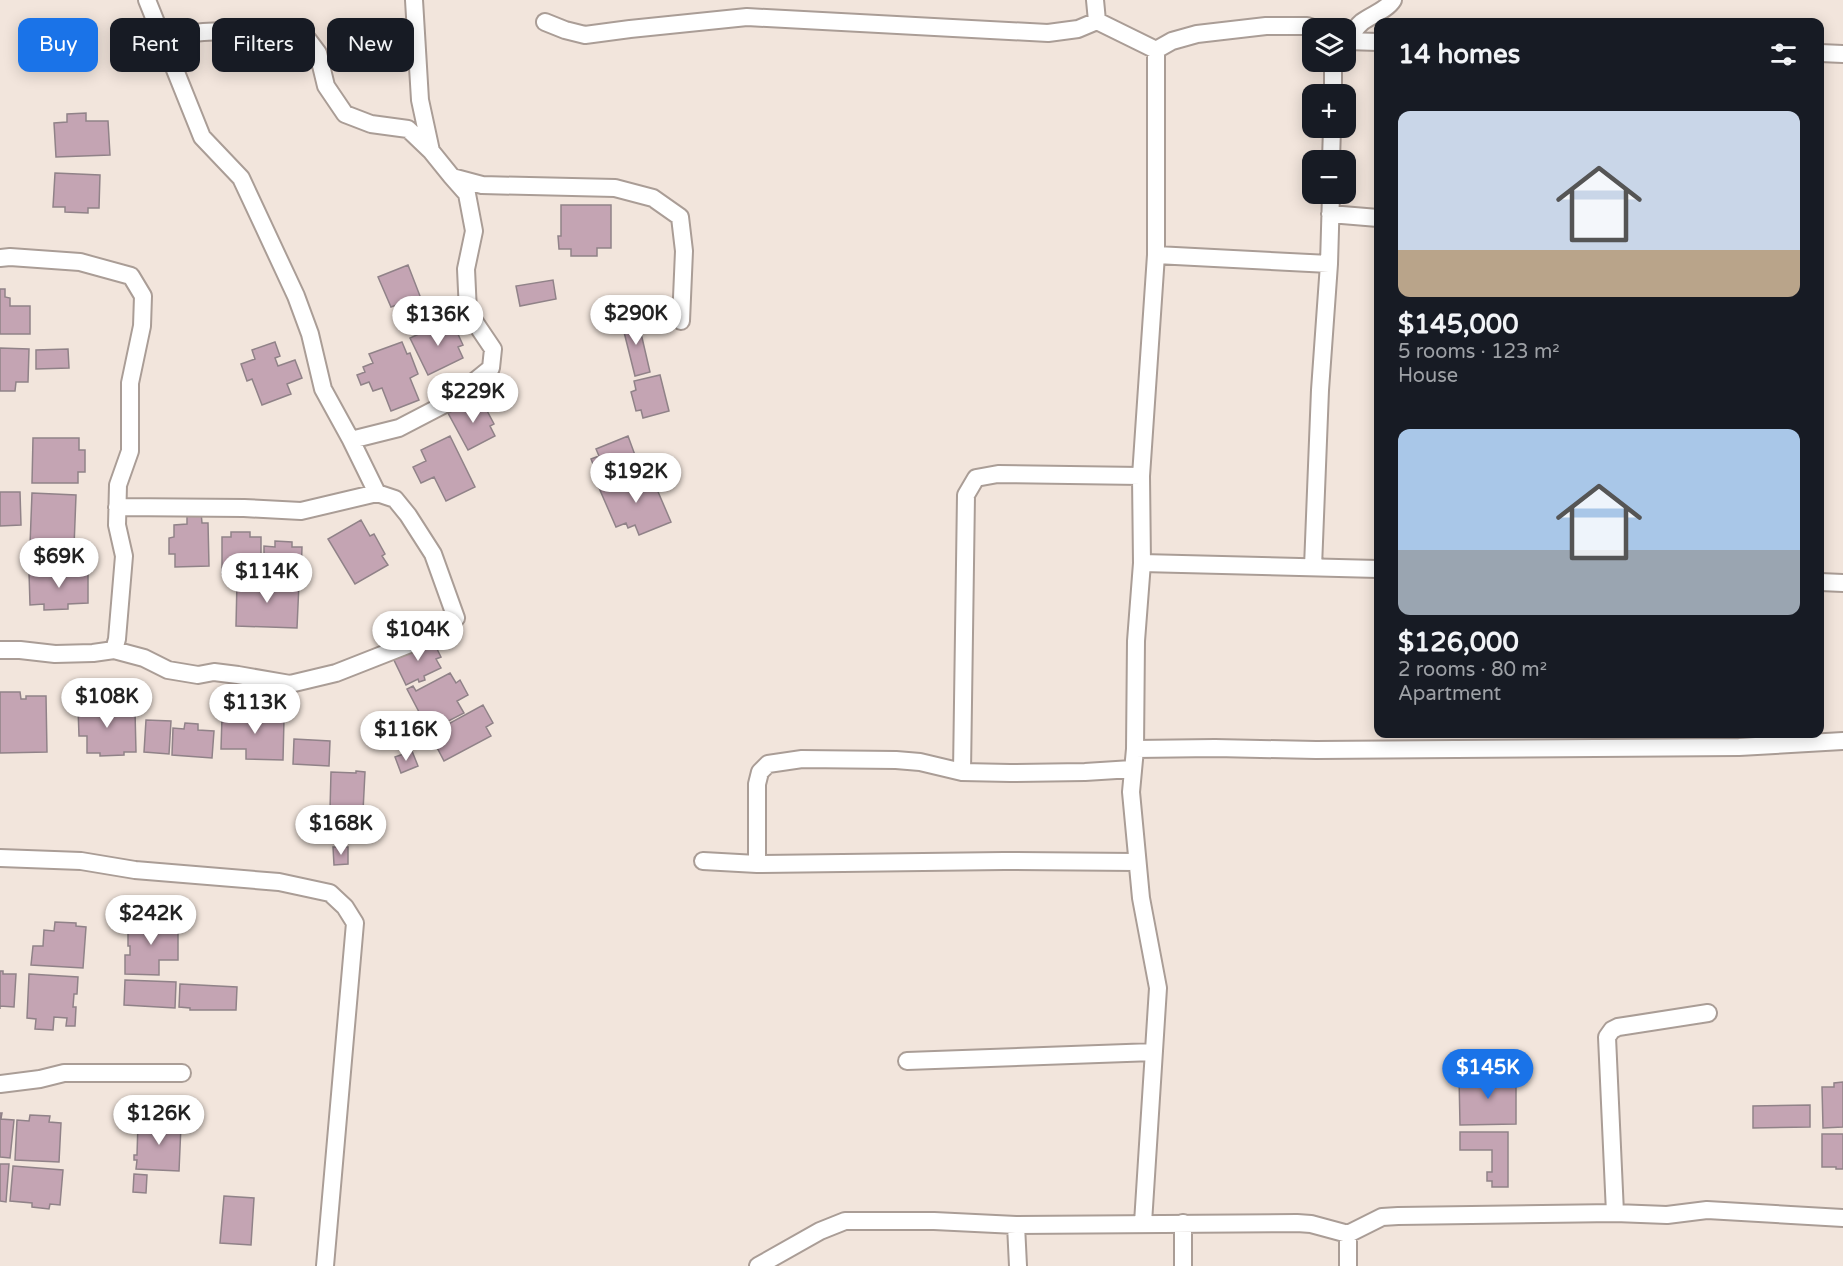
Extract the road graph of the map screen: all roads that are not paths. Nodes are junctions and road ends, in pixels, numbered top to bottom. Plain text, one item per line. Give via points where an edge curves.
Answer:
1 (147, 0) edge
2 (414, 0) edge
3 (1095, 0) edge
4 (1393, 0) edge
5 (155, 18) edge
6 (1097, 21) junction
7 (545, 22) dead end
8 (1302, 26) edge
9 (1356, 28) edge
10 (200, 32) edge
11 (1356, 41) edge
12 (1374, 42) edge
13 (1156, 50) junction
14 (1824, 53) edge
15 (1843, 54) edge
16 (176, 72) edge
17 (431, 151) junction
18 (452, 177) junction
19 (1330, 204) edge
20 (1330, 214) junction
21 (1374, 218) edge
22 (1156, 255) junction
23 (0, 258) edge
24 (1329, 264) junction
25 (681, 321) dead end
26 (351, 440) junction
27 (1141, 476) junction
28 (376, 493) junction
29 (117, 507) junction
30 (1142, 563) junction
31 (1313, 567) junction
32 (1374, 569) edge
33 (1824, 582) edge
34 (1843, 583) edge
35 (0, 650) edge
36 (114, 650) junction
37 (1505, 741) edge
38 (1843, 741) edge
39 (1135, 748) junction
40 (1132, 769) junction
41 (962, 772) junction
42 (0, 858) edge
43 (703, 861) dead end
44 (1137, 862) junction
45 (757, 864) junction
46 (1708, 1013) dead end
47 (1154, 1052) junction
48 (907, 1061) dead end
49 (182, 1072) dead end
50 (0, 1084) edge
51 (1615, 1213) junction
52 (1843, 1218) edge
53 (1143, 1223) junction
54 (1184, 1223) junction
55 (1016, 1225) junction
56 (1348, 1234) junction
57 (325, 1266) edge
58 (758, 1266) edge
59 (1018, 1266) edge
60 (1183, 1266) edge
61 (1348, 1266) edge

1 - 5 street
2 - 17 street via 420,100
3 - 6 street
4 - 9 street
6 - 7 street via 1078,29 1048,33 747,17 585,35
6 - 13 street
8 - 13 street via 1197,34
10 - 17 street via 303,33 318,53 326,86 345,114 370,124 408,129
11 - 12 street
13 - 22 street
14 - 15 street
16 - 26 street via 202,137 241,178 296,296 323,389
17 - 18 street
18 - 25 street via 482,185 615,188 654,198 680,217 684,251
18 - 26 street via 467,194 474,231 466,269 468,312 493,349 491,368 449,402 409,423
19 - 20 street
20 - 21 street
20 - 24 street
22 - 24 street
22 - 27 street
23 - 29 street via 80,262 131,276 143,296 142,326 130,383 130,452 118,485
24 - 31 street
26 - 28 street
27 - 30 street
27 - 41 street via 998,474 976,478 966,495
28 - 29 street via 301,511
28 - 36 street via 395,499 434,554 456,618 443,631 336,673 290,684 214,672 198,675 168,670
29 - 36 street via 124,556
30 - 31 street
30 - 39 street via 1136,641
31 - 32 street
33 - 34 street
35 - 36 street via 55,654
37 - 38 street via 1739,747
37 - 39 street via 1328,750
39 - 40 street
40 - 41 street
40 - 44 street
41 - 45 street via 896,760 802,759 768,764 760,772 757,784
42 - 57 street via 81,861 135,870 279,882 330,893 345,907 355,923
43 - 45 street
44 - 45 street
44 - 47 street via 1158,988
46 - 51 street via 1618,1027 1607,1036
47 - 48 street
47 - 53 street
49 - 50 street via 64,1073
51 - 52 street via 1667,1215 1707,1210
51 - 56 street via 1390,1216
53 - 54 street
53 - 55 street
54 - 56 street via 1298,1222
54 - 60 street
55 - 58 street via 845,1221
55 - 59 street
56 - 61 street

